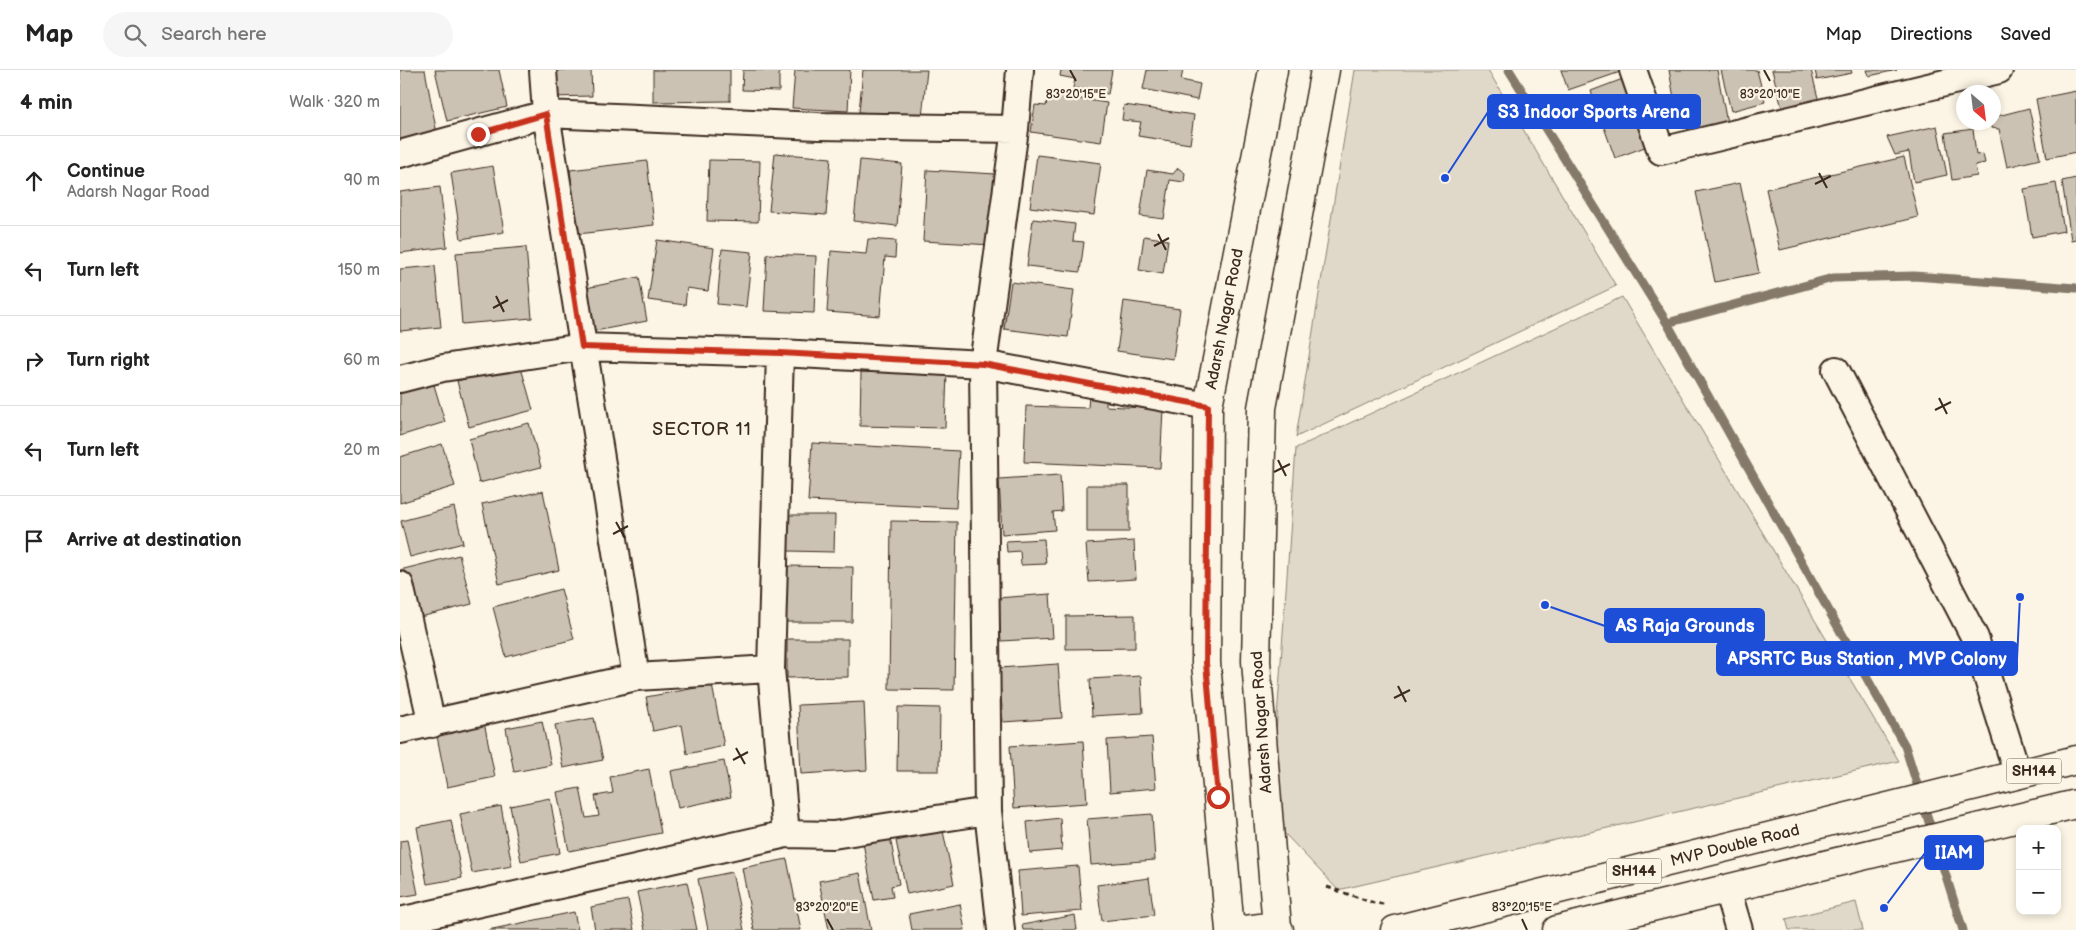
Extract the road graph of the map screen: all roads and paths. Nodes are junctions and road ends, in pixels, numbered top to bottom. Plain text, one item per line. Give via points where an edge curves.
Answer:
1 (543, 70) edge
2 (1020, 70) edge
3 (1273, 70) edge
4 (1324, 70) edge
5 (1633, 70) edge
6 (1999, 70) edge
7 (546, 114) junction
8 (1015, 129) junction
9 (400, 154) edge
10 (582, 347) junction
11 (780, 353) junction
12 (983, 364) junction
13 (1836, 370) dead end
14 (400, 378) edge
15 (1208, 406) junction
16 (400, 585) edge
17 (771, 669) junction
18 (636, 677) junction
19 (432, 724) junction
20 (400, 730) edge
21 (2076, 760) edge
22 (2030, 772) junction
23 (2065, 806) edge
24 (988, 812) junction
25 (786, 834) junction
26 (1717, 850) junction
27 (1726, 889) junction
28 (400, 921) edge
29 (1278, 929) edge
30 (1001, 930) edge
31 (1230, 930) edge
32 (1244, 930) edge
33 (1395, 930) edge
34 (1557, 930) edge
35 (1739, 930) edge

1 - 7 street
2 - 8 street
3 - 15 main road, Adarsh Nagar Road
4 - 29 main road, Adarsh Nagar Road via 1262,408 1256,661
5 - 6 street via 1661,151
7 - 8 street via 818,126
7 - 9 street
7 - 10 street
8 - 12 street
10 - 11 street
10 - 14 street via 443,368
10 - 18 street
11 - 12 street
11 - 17 street
12 - 15 street
12 - 24 street
13 - 22 street via 1975,638
15 - 31 main road, Adarsh Nagar Road via 1206,663
16 - 19 street
17 - 18 street
17 - 25 street
18 - 19 street
19 - 20 street
21 - 22 main road, SH144
22 - 23 main road
22 - 26 main road, MVP Double Road / SH144
23 - 27 main road, SH144
24 - 25 street via 833,835
24 - 30 street
25 - 28 street
26 - 27 main road
26 - 33 main road, MVP Double Road / SH144
27 - 34 main road, SH144
27 - 35 street
29 - 32 main road

